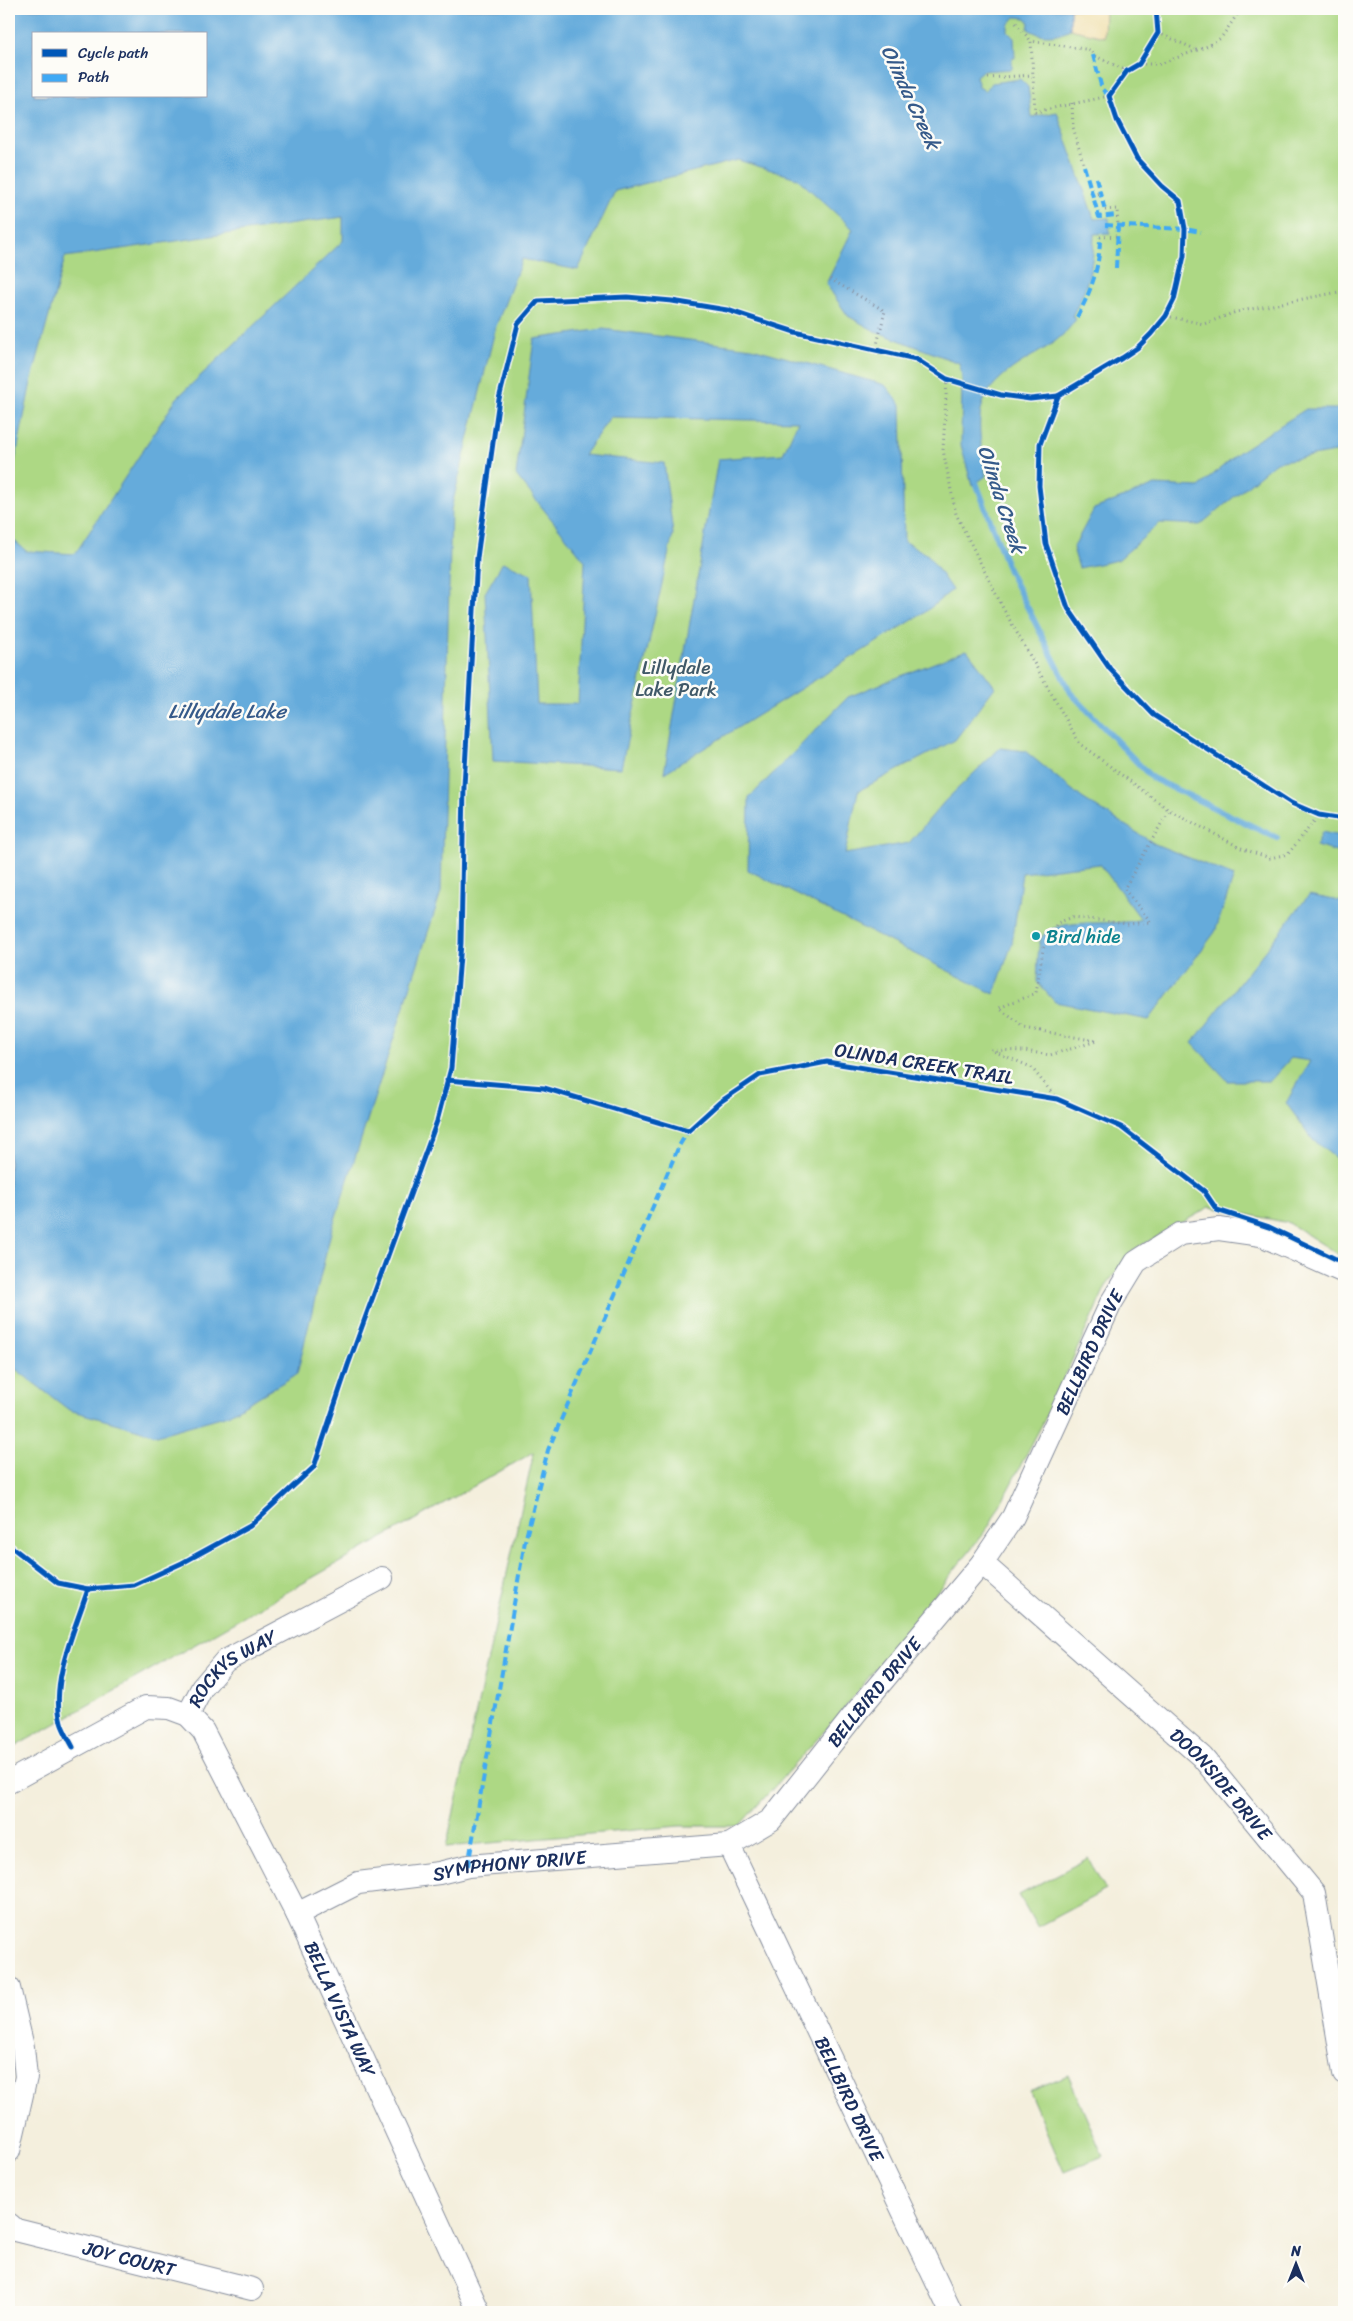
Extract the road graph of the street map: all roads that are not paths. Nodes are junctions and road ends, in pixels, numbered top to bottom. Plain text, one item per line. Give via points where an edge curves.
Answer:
1 (1344, 1272) edge
2 (982, 1563) junction
3 (382, 1578) dead end
4 (188, 1715) junction
5 (9, 1782) edge
6 (729, 1844) junction
7 (297, 1914) junction
8 (9, 1988) edge
9 (1344, 2073) edge
10 (9, 2151) edge
11 (9, 2224) edge
12 (252, 2289) dead end
13 (479, 2312) edge
14 (951, 2312) edge

1 - 2 street, BELLBIRD DRIVE via 1261,1235 1219,1229 1180,1234 1136,1262 1111,1303 1012,1517
2 - 6 street, BELLBIRD DRIVE via 858,1710 771,1820
2 - 9 street, DOONSIDE DRIVE via 1202,1757 1314,1893
3 - 4 street, ROCKYS WAY via 225,1661 202,1688
4 - 5 street, ROCKYS WAY via 169,1708 146,1707
4 - 7 street, BELLA VISTA WAY via 203,1731
6 - 7 street, SYMPHONY DRIVE via 468,1866 358,1883
6 - 14 street, BELLBIRD DRIVE
7 - 13 street, BELLA VISTA WAY
8 - 10 street via 23,2047 26,2077
11 - 12 street, JOY COURT via 16,2230

